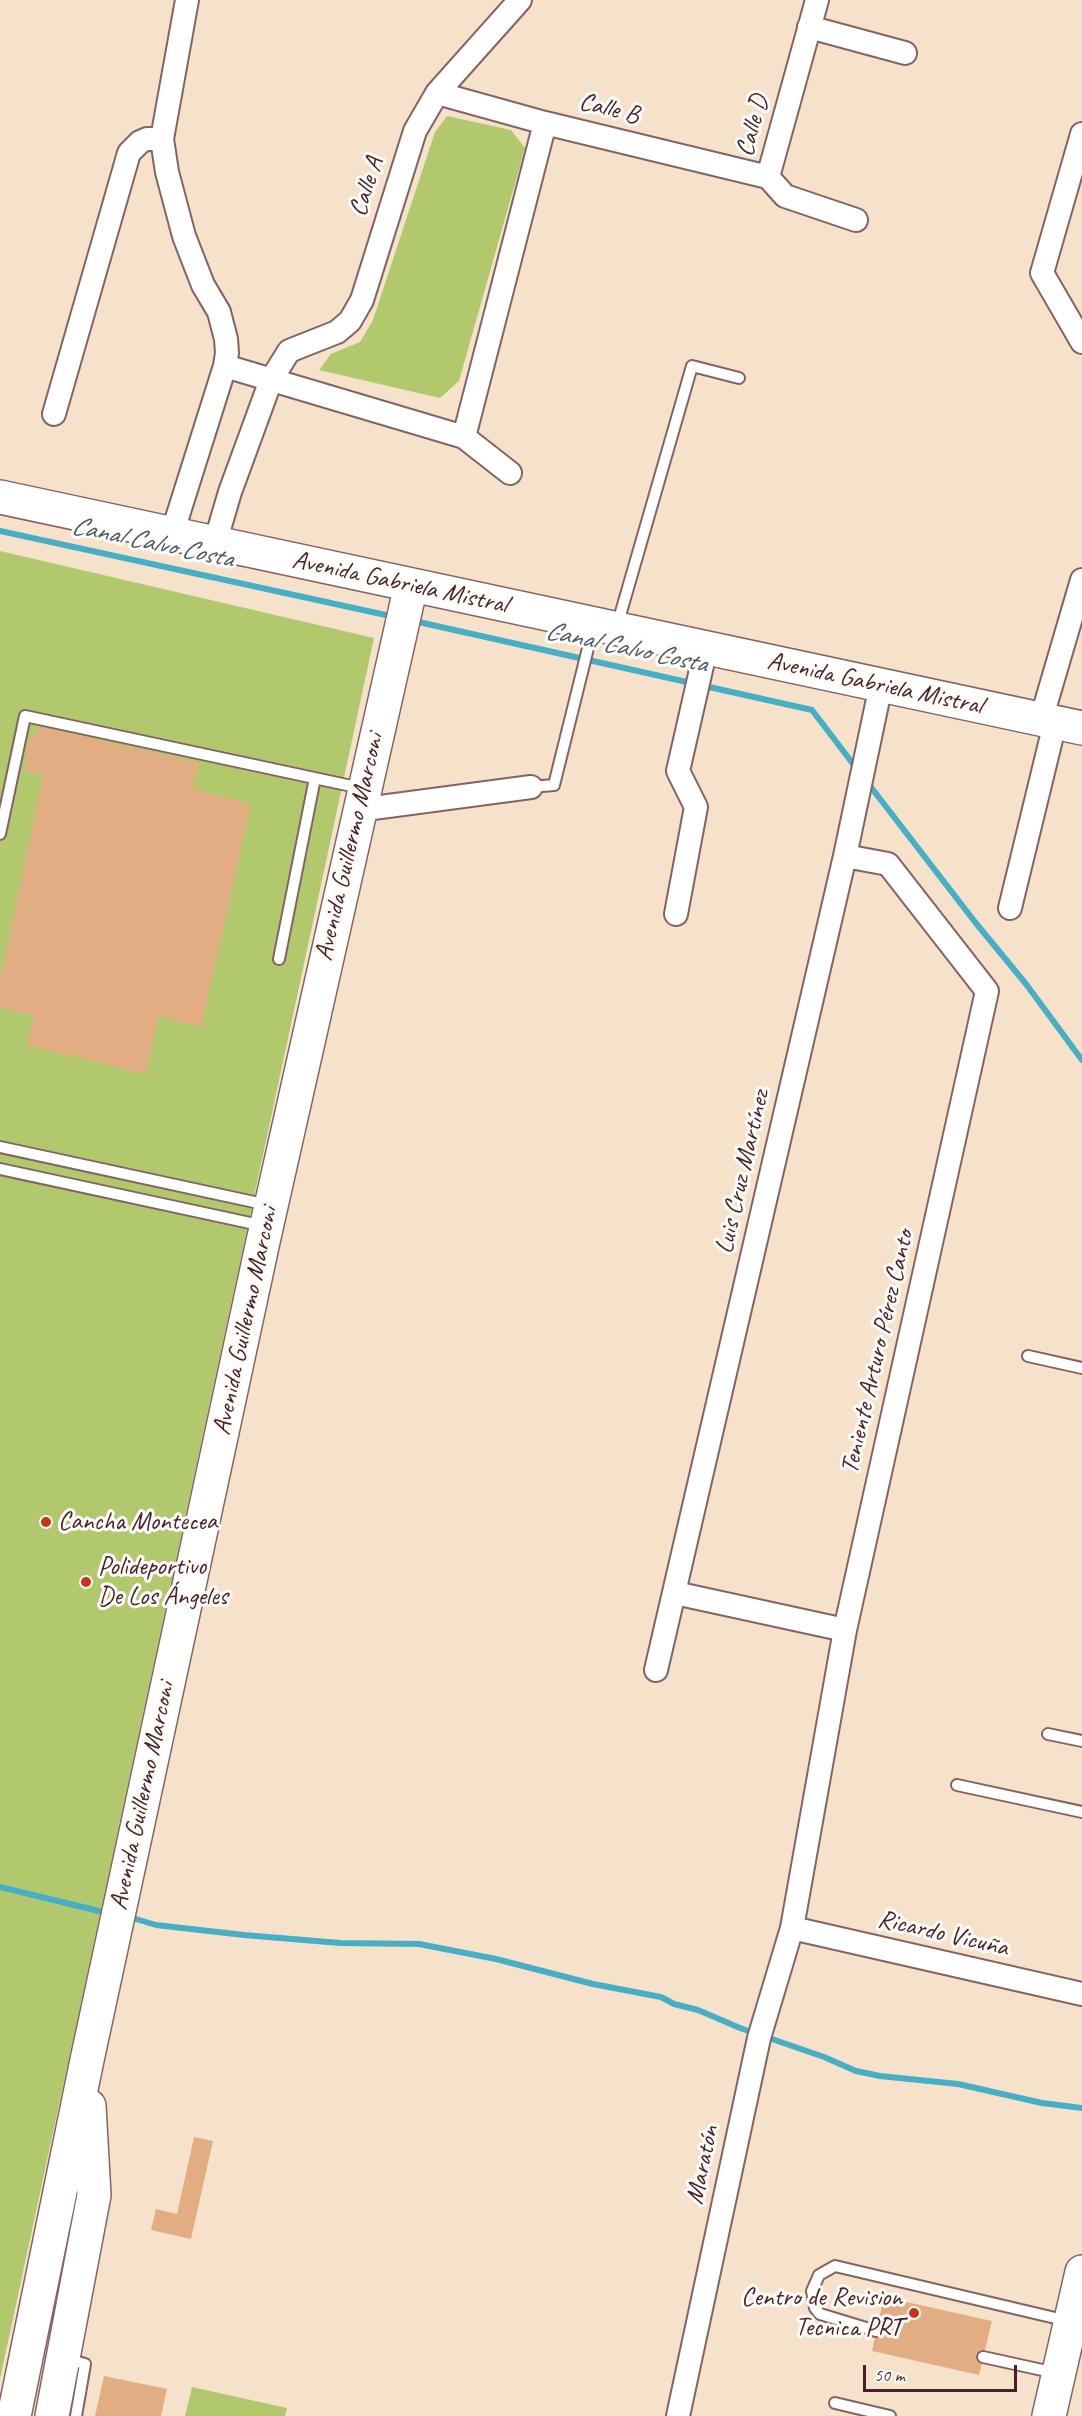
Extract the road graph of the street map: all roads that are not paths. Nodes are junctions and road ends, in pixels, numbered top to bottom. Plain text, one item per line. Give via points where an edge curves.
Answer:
1 (187, 0) edge
2 (520, 0) edge
3 (817, 0) edge
4 (809, 27) junction
5 (905, 53) dead end
6 (437, 93) junction
7 (545, 123) junction
8 (1082, 134) edge
9 (162, 139) junction
10 (768, 177) junction
11 (856, 220) dead end
12 (1082, 342) edge
13 (225, 366) junction
14 (739, 378) dead end
15 (271, 380) junction
16 (54, 414) dead end
17 (464, 437) junction
18 (510, 473) dead end
19 (3, 502) edge
20 (172, 534) junction
21 (215, 543) junction
22 (1082, 580) edge
23 (405, 606) junction
24 (600, 632) junction
25 (703, 659) junction
26 (881, 685) junction
27 (1059, 724) edge
28 (315, 778) junction
29 (531, 787) joint
30 (361, 800) junction
31 (0, 834) edge
32 (845, 856) junction
33 (1010, 908) dead end
34 (676, 914) dead end
35 (279, 959) dead end
36 (0, 1147) edge
37 (0, 1169) edge
38 (268, 1216) junction
39 (1028, 1356) dead end
40 (1082, 1368) edge
41 (675, 1593) junction
42 (846, 1630) junction
43 (656, 1670) dead end
44 (1048, 1734) dead end
45 (1082, 1741) edge
46 (957, 1785) dead end
47 (1082, 1812) edge
48 (792, 1928) junction
49 (1082, 1994) edge
50 (87, 2060) junction
51 (1082, 2272) edge
52 (1071, 2322) junction
53 (876, 2331) dead end
54 (27, 2351) junction
55 (983, 2357) dead end
56 (64, 2358) junction
57 (1059, 2374) junction
58 (835, 2403) dead end
59 (14, 2416) edge
60 (52, 2416) edge
61 (76, 2416) edge
62 (678, 2416) edge
63 (890, 2416) edge
64 (1049, 2416) edge

1 - 9 street
2 - 6 street, Calle A
3 - 4 street, Calle D
4 - 5 street
4 - 10 street, Calle D
6 - 7 street, Calle B
6 - 15 street, Calle A via 415,131 362,300 350,321 337,332 289,351
7 - 10 street, Calle B
7 - 17 street
8 - 12 street via 1042,273
9 - 13 street via 184,236 224,326
9 - 16 street via 140,142 129,153
10 - 11 street, Calle D via 785,196
13 - 15 street
13 - 20 street
14 - 24 lane via 692,366
15 - 17 street
15 - 21 street, Calle A
17 - 18 street
19 - 20 main road, Avenida Gabriela Mistral
20 - 21 main road, Avenida Gabriela Mistral
21 - 23 main road, Avenida Gabriela Mistral
22 - 27 street
23 - 24 main road, Avenida Gabriela Mistral
23 - 30 main road, Avenida Guillermo Marconi
24 - 25 main road, Avenida Gabriela Mistral
24 - 29 lane via 581,678 554,785
25 - 26 main road, Avenida Gabriela Mistral
25 - 34 street via 678,771 696,807
26 - 27 main road, Avenida Gabriela Mistral
26 - 32 street, Luis Cruz Martínez
27 - 33 street
28 - 30 lane
28 - 31 lane via 25,716
28 - 35 lane
29 - 30 street
30 - 38 main road, Avenida Guillermo Marconi
32 - 41 street, Luis Cruz Martínez
32 - 42 street, Teniente Arturo Pérez Canto via 888,864 987,991
36 - 38 lane
37 - 38 lane
38 - 50 main road, Avenida Guillermo Marconi
39 - 40 lane
41 - 42 street
41 - 43 street, Luis Cruz Martínez
42 - 48 street, Teniente Arturo Pérez Canto
44 - 45 lane
46 - 47 lane
48 - 49 street, Ricardo Vicuña
48 - 62 street, Maratón via 759,2038
50 - 54 main road, Avenida Guillermo Marconi
50 - 56 main road, Avenida Guillermo Marconi via 94,2195
51 - 52 main road
52 - 53 lane via 835,2266 819,2275 812,2291 820,2314
52 - 57 main road
54 - 56 main road
54 - 59 main road, Avenida Guillermo Marconi
55 - 57 lane
56 - 60 main road, Avenida Guillermo Marconi
56 - 61 lane via 85,2364
57 - 64 main road
58 - 63 lane

